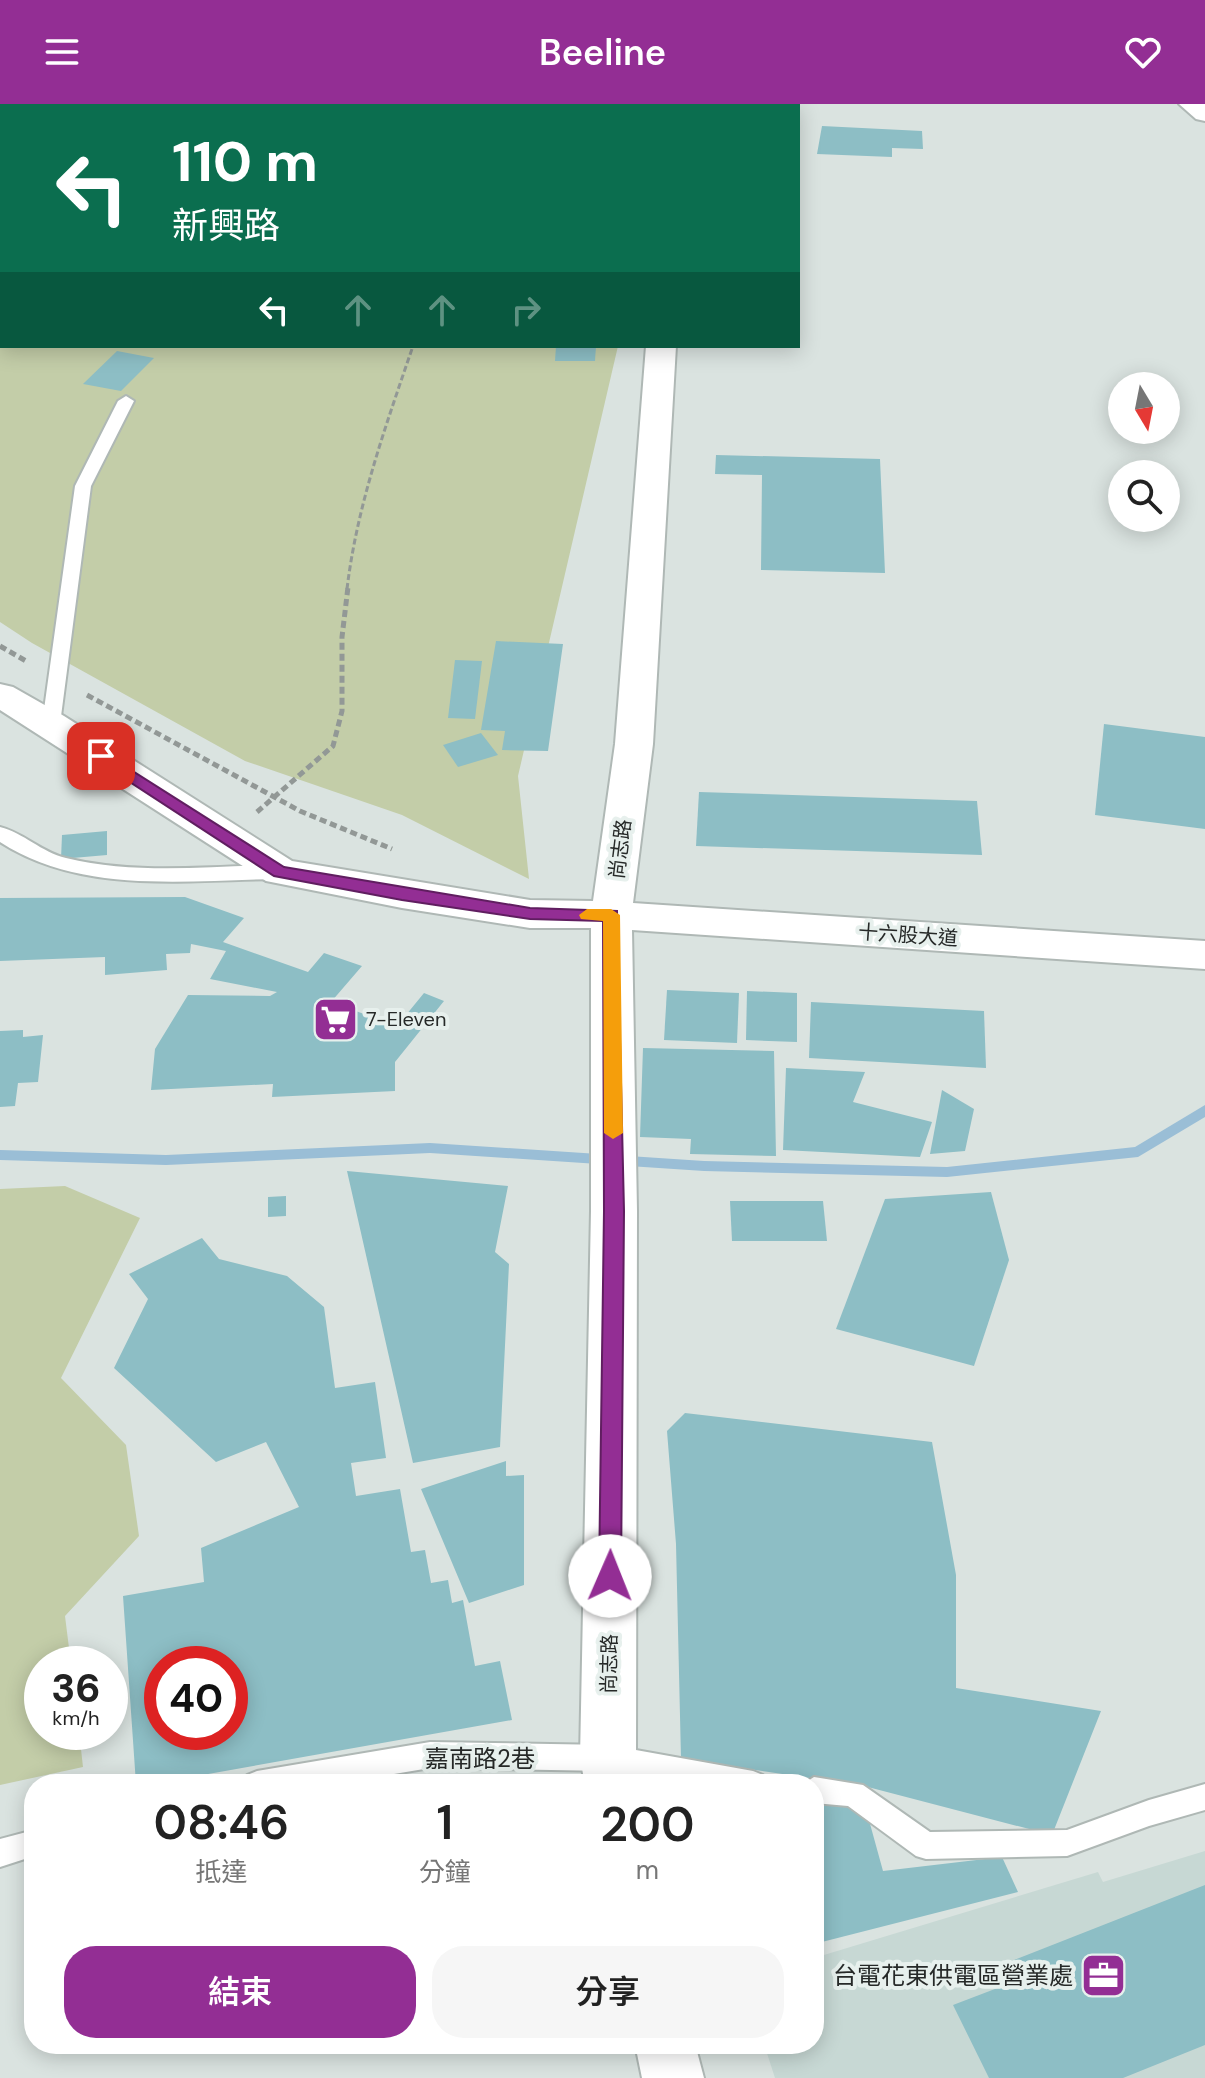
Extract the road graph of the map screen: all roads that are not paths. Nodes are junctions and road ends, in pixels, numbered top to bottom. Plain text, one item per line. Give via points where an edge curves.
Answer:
1 (1192, 104) edge
2 (1205, 113) edge
3 (661, 348) edge
4 (126, 401) dead end
5 (0, 695) edge
6 (51, 724) junction
7 (0, 833) edge
8 (280, 872) junction
9 (611, 915) junction
10 (1205, 955) edge
11 (610, 1771) edge
12 (317, 1774) edge
13 (643, 1774) edge
14 (824, 1791) edge
15 (1205, 1797) edge
16 (24, 1846) edge
17 (0, 1853) edge
18 (667, 2054) edge
19 (673, 2078) edge

1 - 2 street
3 - 9 street, 尚志路 via 634,744
4 - 6 lane via 83,486
5 - 6 street
6 - 8 street
7 - 8 lane via 37,856 71,866 167,873
8 - 9 street, 十六股大道 via 530,914
9 - 10 street, 十六股大道
9 - 11 street, 尚志路
11 - 12 lane, 嘉南路2巷 via 430,1755
11 - 13 lane, 嘉南路2巷
14 - 15 lane via 853,1794 926,1846 1067,1843
16 - 17 lane
18 - 19 street

